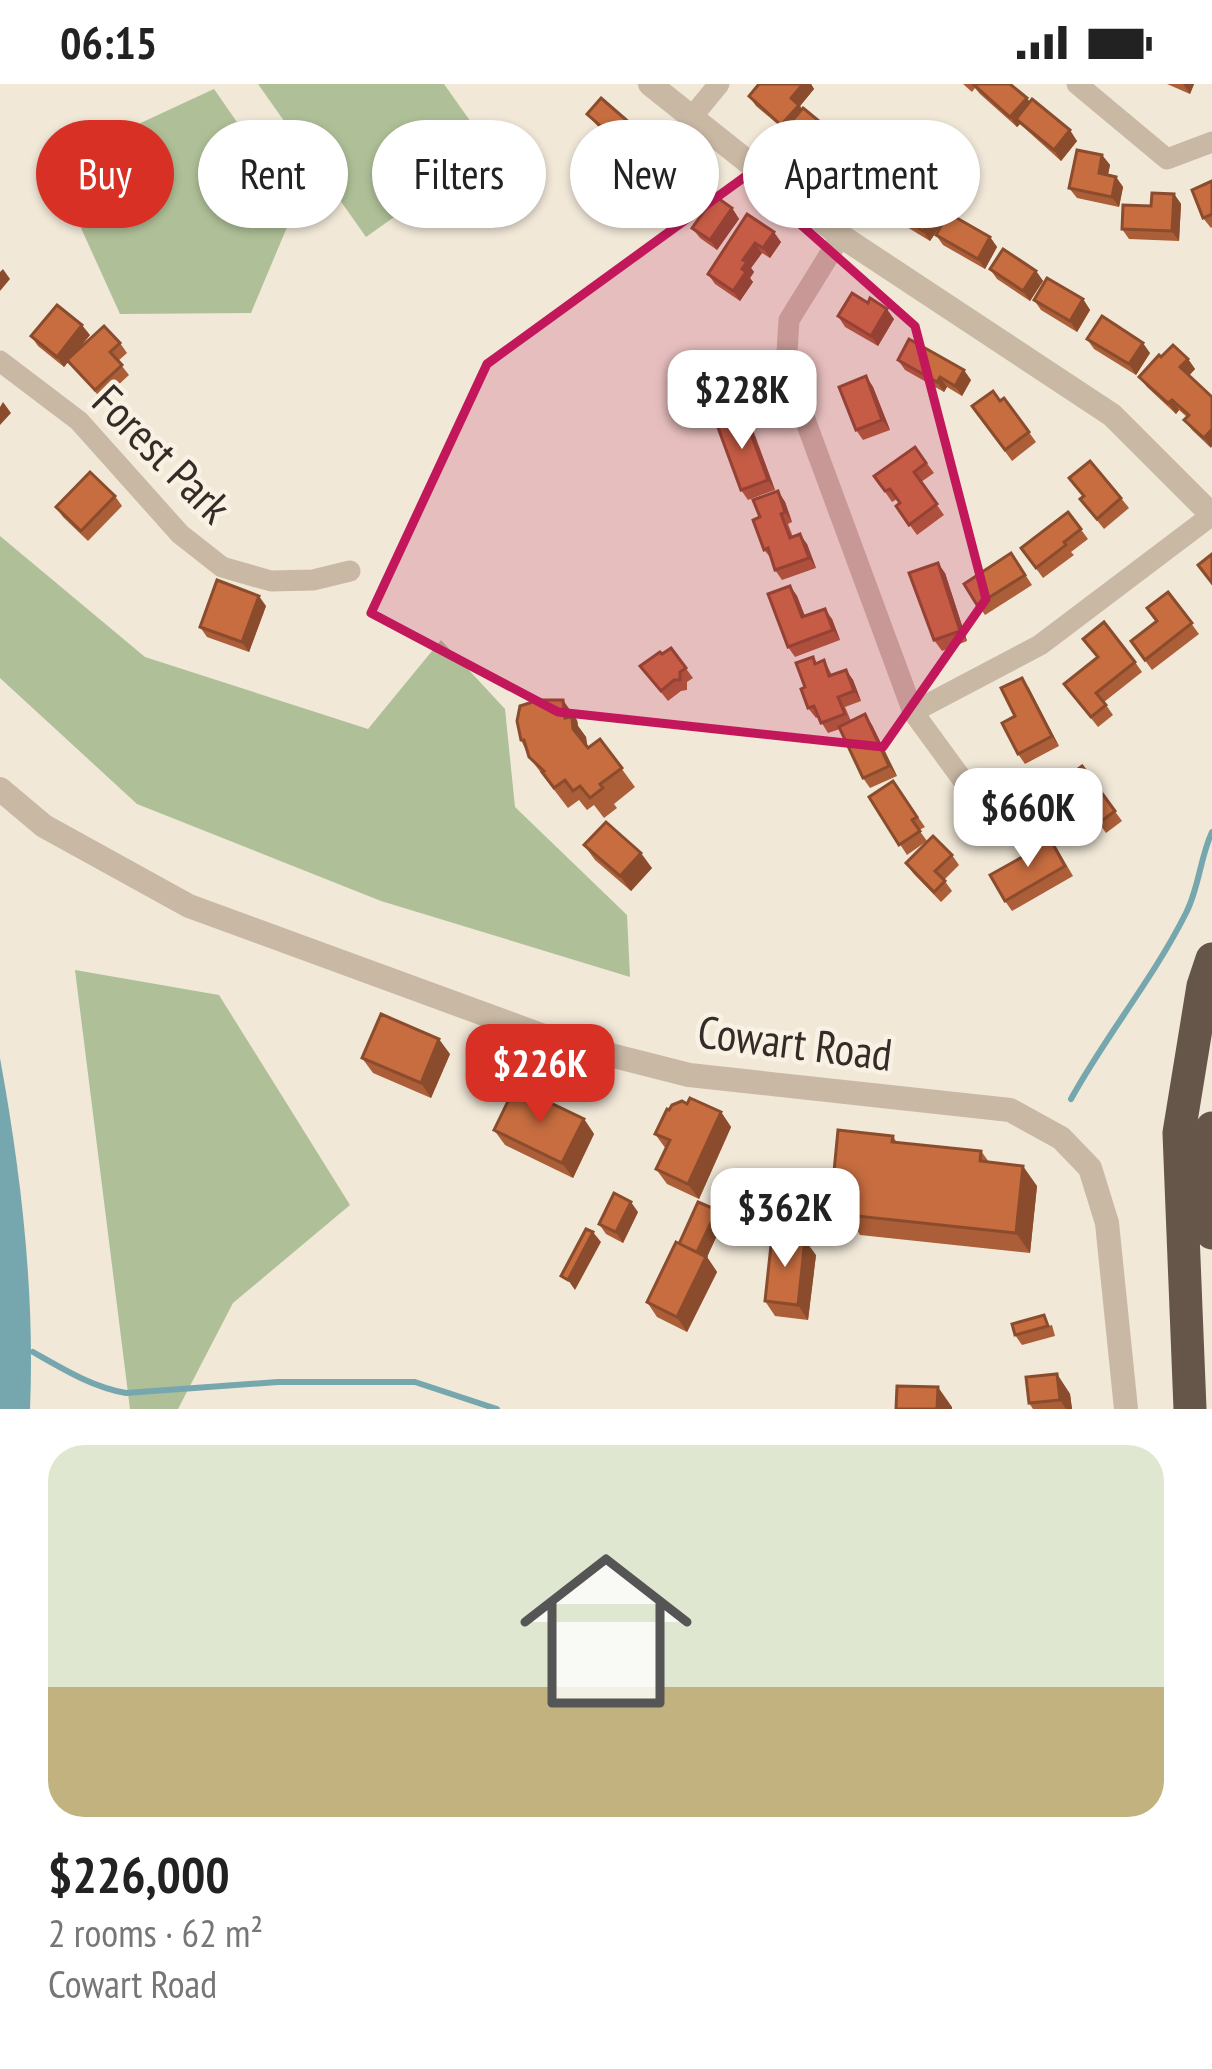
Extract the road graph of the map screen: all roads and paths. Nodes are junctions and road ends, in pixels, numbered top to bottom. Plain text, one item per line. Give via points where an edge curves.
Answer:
1 (650, 84) edge
2 (719, 84) edge
3 (1077, 84) edge
4 (691, 118) junction
5 (1212, 142) edge
6 (841, 236) junction
7 (0, 361) edge
8 (1212, 515) edge
9 (350, 571) dead end
10 (913, 712) junction
11 (0, 789) edge
12 (992, 820) dead end
13 (1212, 959) edge
14 (1212, 1128) edge
15 (1212, 1233) edge
16 (1126, 1409) edge
17 (1190, 1409) edge

1 - 4 street
2 - 4 street
3 - 5 street via 1167,159
4 - 6 street
6 - 8 street via 1112,415
6 - 10 street via 789,320 786,368
7 - 9 street, Forest Park via 80,421 180,534 222,567 271,581
8 - 10 street via 1040,645
10 - 12 street
11 - 16 street, Cowart Road via 44,826 190,906 563,1043 688,1075 1010,1110 1061,1138 1090,1168 1107,1223
13 - 17 highway via 1179,1133
14 - 15 highway

